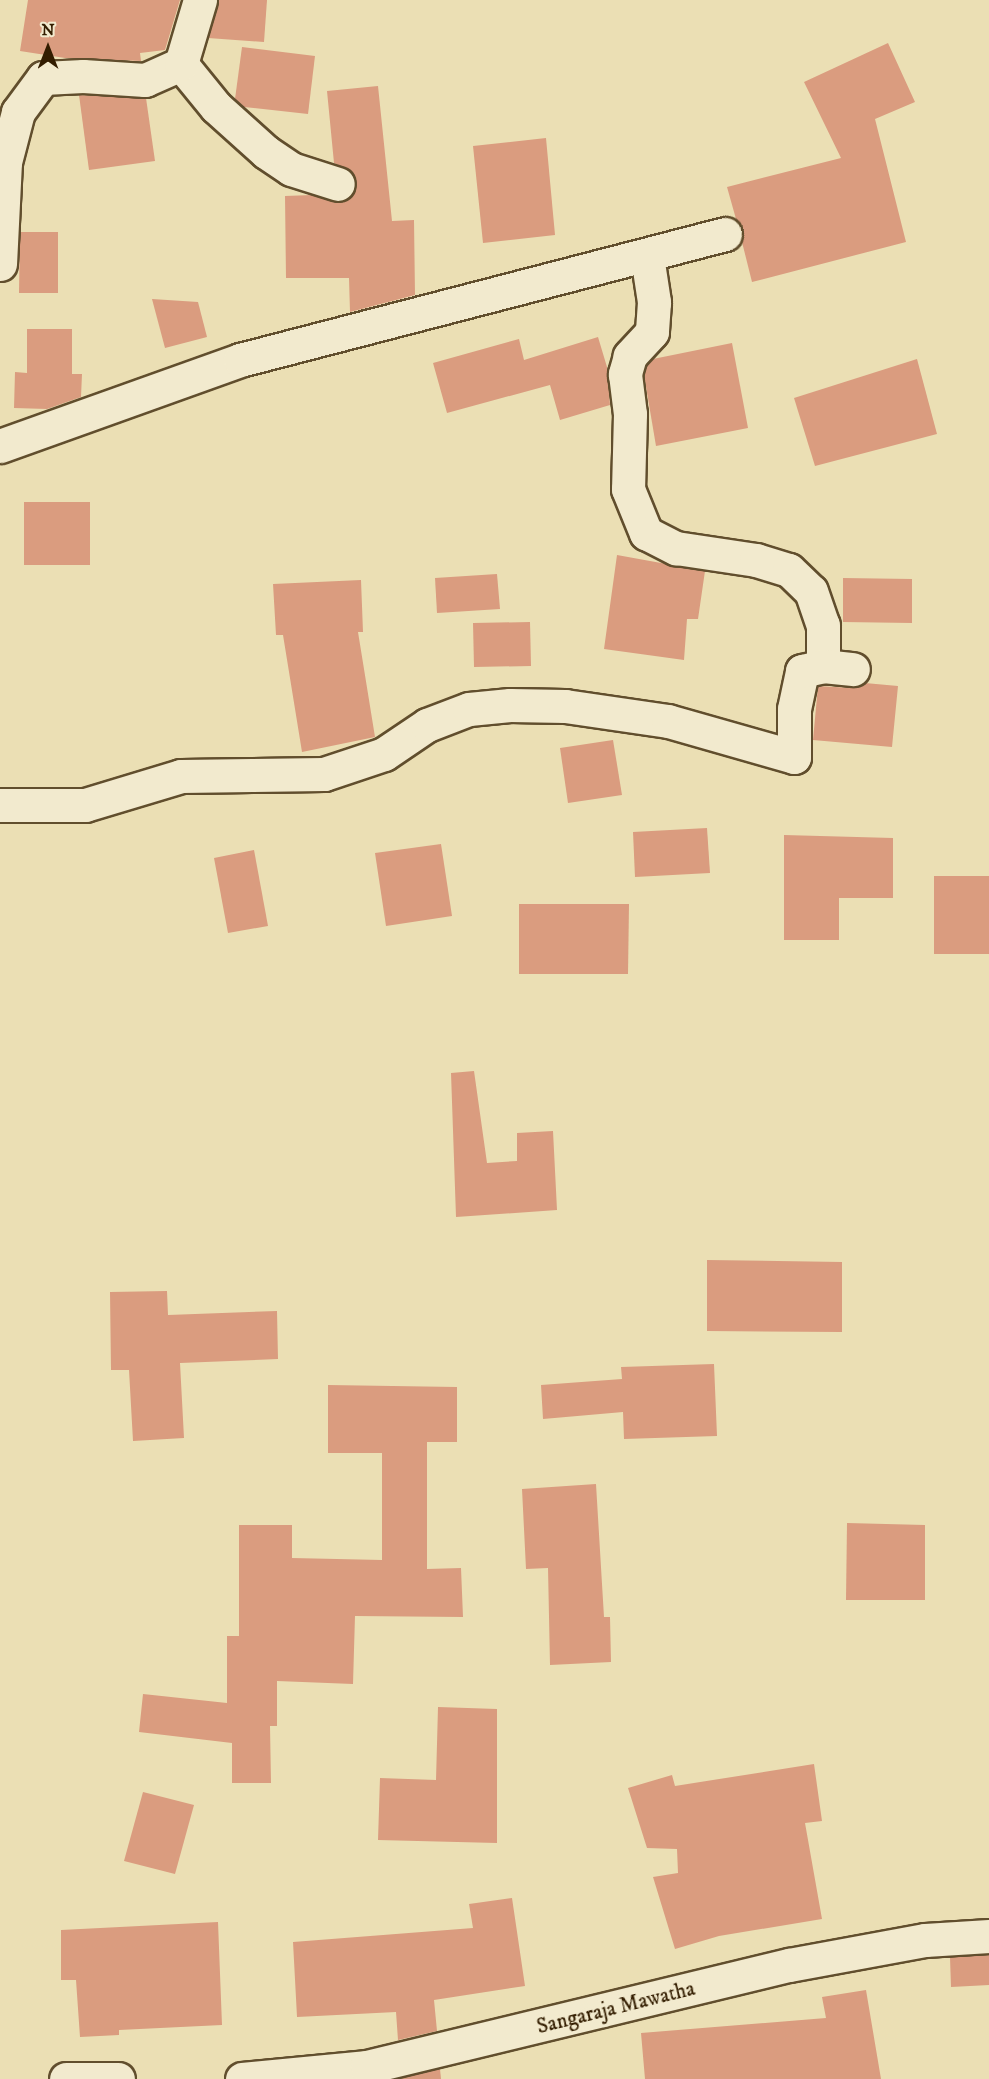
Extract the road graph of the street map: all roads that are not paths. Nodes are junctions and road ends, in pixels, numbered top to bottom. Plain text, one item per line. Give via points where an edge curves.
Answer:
1 (200, 0) edge
2 (181, 64) junction
3 (8, 121) edge
4 (338, 184) dead end
5 (725, 234) dead end
6 (647, 256) junction
7 (0, 264) edge
8 (0, 446) edge
9 (0, 806) edge
10 (989, 1936) edge
11 (66, 2079) edge
12 (118, 2079) edge
13 (242, 2079) edge

1 - 2 street
2 - 3 street via 145,80 43,78
2 - 4 street via 216,107 266,152 291,169
3 - 7 street
5 - 6 street
6 - 8 street via 240,360
6 - 9 street via 654,302 652,332 630,356 625,374 630,414 628,489 646,533 676,548 756,560 789,570 811,591 838,668 802,671 794,709 794,757 668,721 565,706 510,705 469,709 427,725 384,754 324,774 181,776 85,805
10 - 13 street, Sangaraja Mawatha via 925,1940 789,1965 367,2067
11 - 12 street

